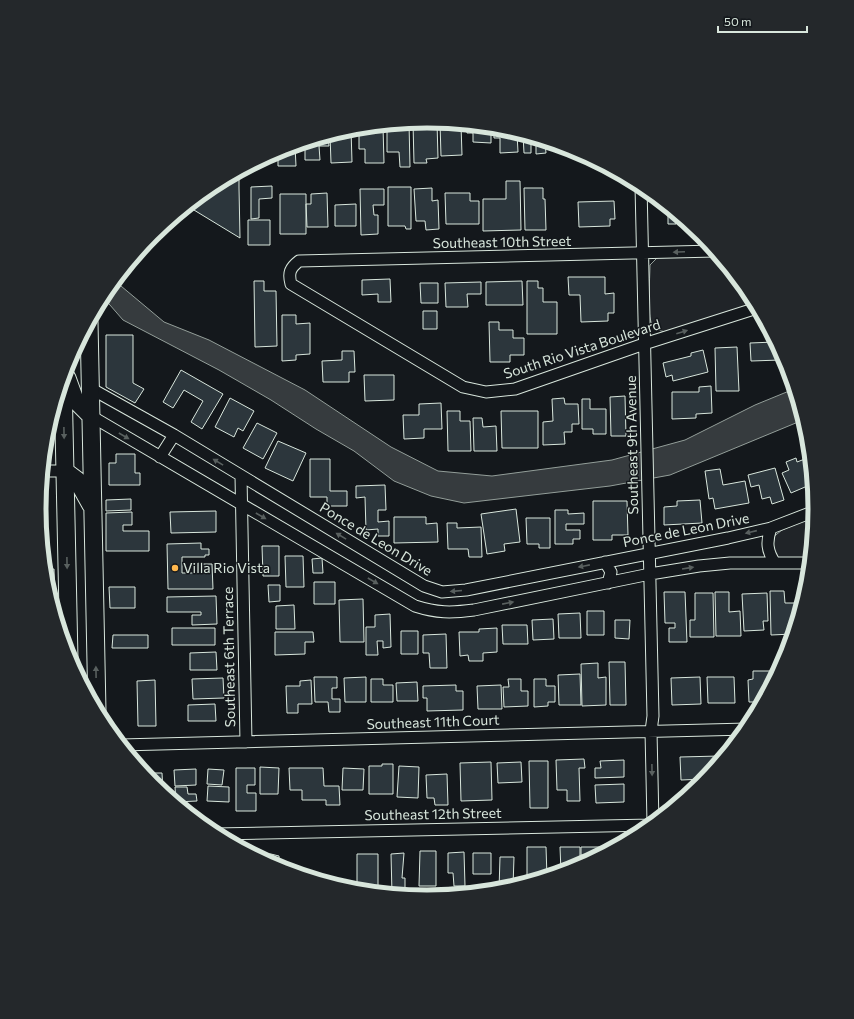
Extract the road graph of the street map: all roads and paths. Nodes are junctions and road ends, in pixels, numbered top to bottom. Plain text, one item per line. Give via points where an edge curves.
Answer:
1 (641, 195) edge
2 (707, 251) edge
3 (643, 254) junction
4 (291, 267) joint
5 (751, 310) edge
6 (89, 333) edge
7 (644, 344) junction
8 (68, 381) edge
9 (90, 388) junction
10 (63, 397) edge
11 (91, 416) junction
12 (174, 435) junction
13 (160, 457) junction
14 (48, 471) edge
15 (64, 471) junction
16 (241, 476) junction
17 (242, 504) junction
18 (92, 507) junction
19 (808, 514) edge
20 (770, 528) junction
21 (649, 552) junction
22 (605, 562) junction
23 (775, 563) junction
24 (804, 563) edge
25 (650, 574) junction
26 (608, 582) junction
27 (68, 636) edge
28 (97, 700) edge
29 (738, 729) edge
30 (651, 731) junction
31 (246, 742) junction
32 (128, 745) edge
33 (652, 817) edge
34 (642, 824) edge
35 (227, 834) edge

1 - 3 street, Southeast 9th Avenue
2 -> 3 street, Southeast 10th Street
3 - 4 street, Southeast 10th Street via 299,261
3 - 7 street, Southeast 9th Avenue
4 - 7 street, South Rio Vista Boulevard via 288,276 291,284 463,387 486,392 515,389
7 -> 5 street, South Rio Vista Boulevard
6 - 9 main road
7 - 21 street, Southeast 9th Avenue
8 - 11 main road via 75,400
9 - 11 main road
9 - 12 street, Ponce de Leon Drive
10 -> 15 main road
11 -> 13 street
11 - 18 main road
12 - 13 street
16 -> 12 street, Ponce de Leon Drive
13 - 17 street
14 - 15 street
15 - 18 main road via 77,480
15 -> 27 main road
16 - 17 street, Southeast 6th Terrace
22 -> 16 street, Ponce de Leon Drive via 466,590 442,592 424,586
17 -> 26 street via 415,606 436,612 474,610
17 - 31 street, Southeast 6th Terrace
28 -> 18 main road
19 - 20 street, Ponce de Leon Drive
20 -> 21 street, Ponce de Leon Drive
20 - 23 street via 767,546
21 - 22 street, Ponce de Leon Drive
21 - 25 street, Southeast 9th Avenue
22 - 26 street via 611,572
23 - 24 street
25 -> 23 street via 730,563
25 - 26 street
25 - 30 street, Southeast 9th Avenue via 653,716
29 - 30 street, Southeast 11th Court
30 - 31 street, Southeast 11th Court
30 -> 33 street, Southeast 9th Avenue
31 - 32 street, Southeast 11th Court
34 - 35 street, Southeast 12th Street

